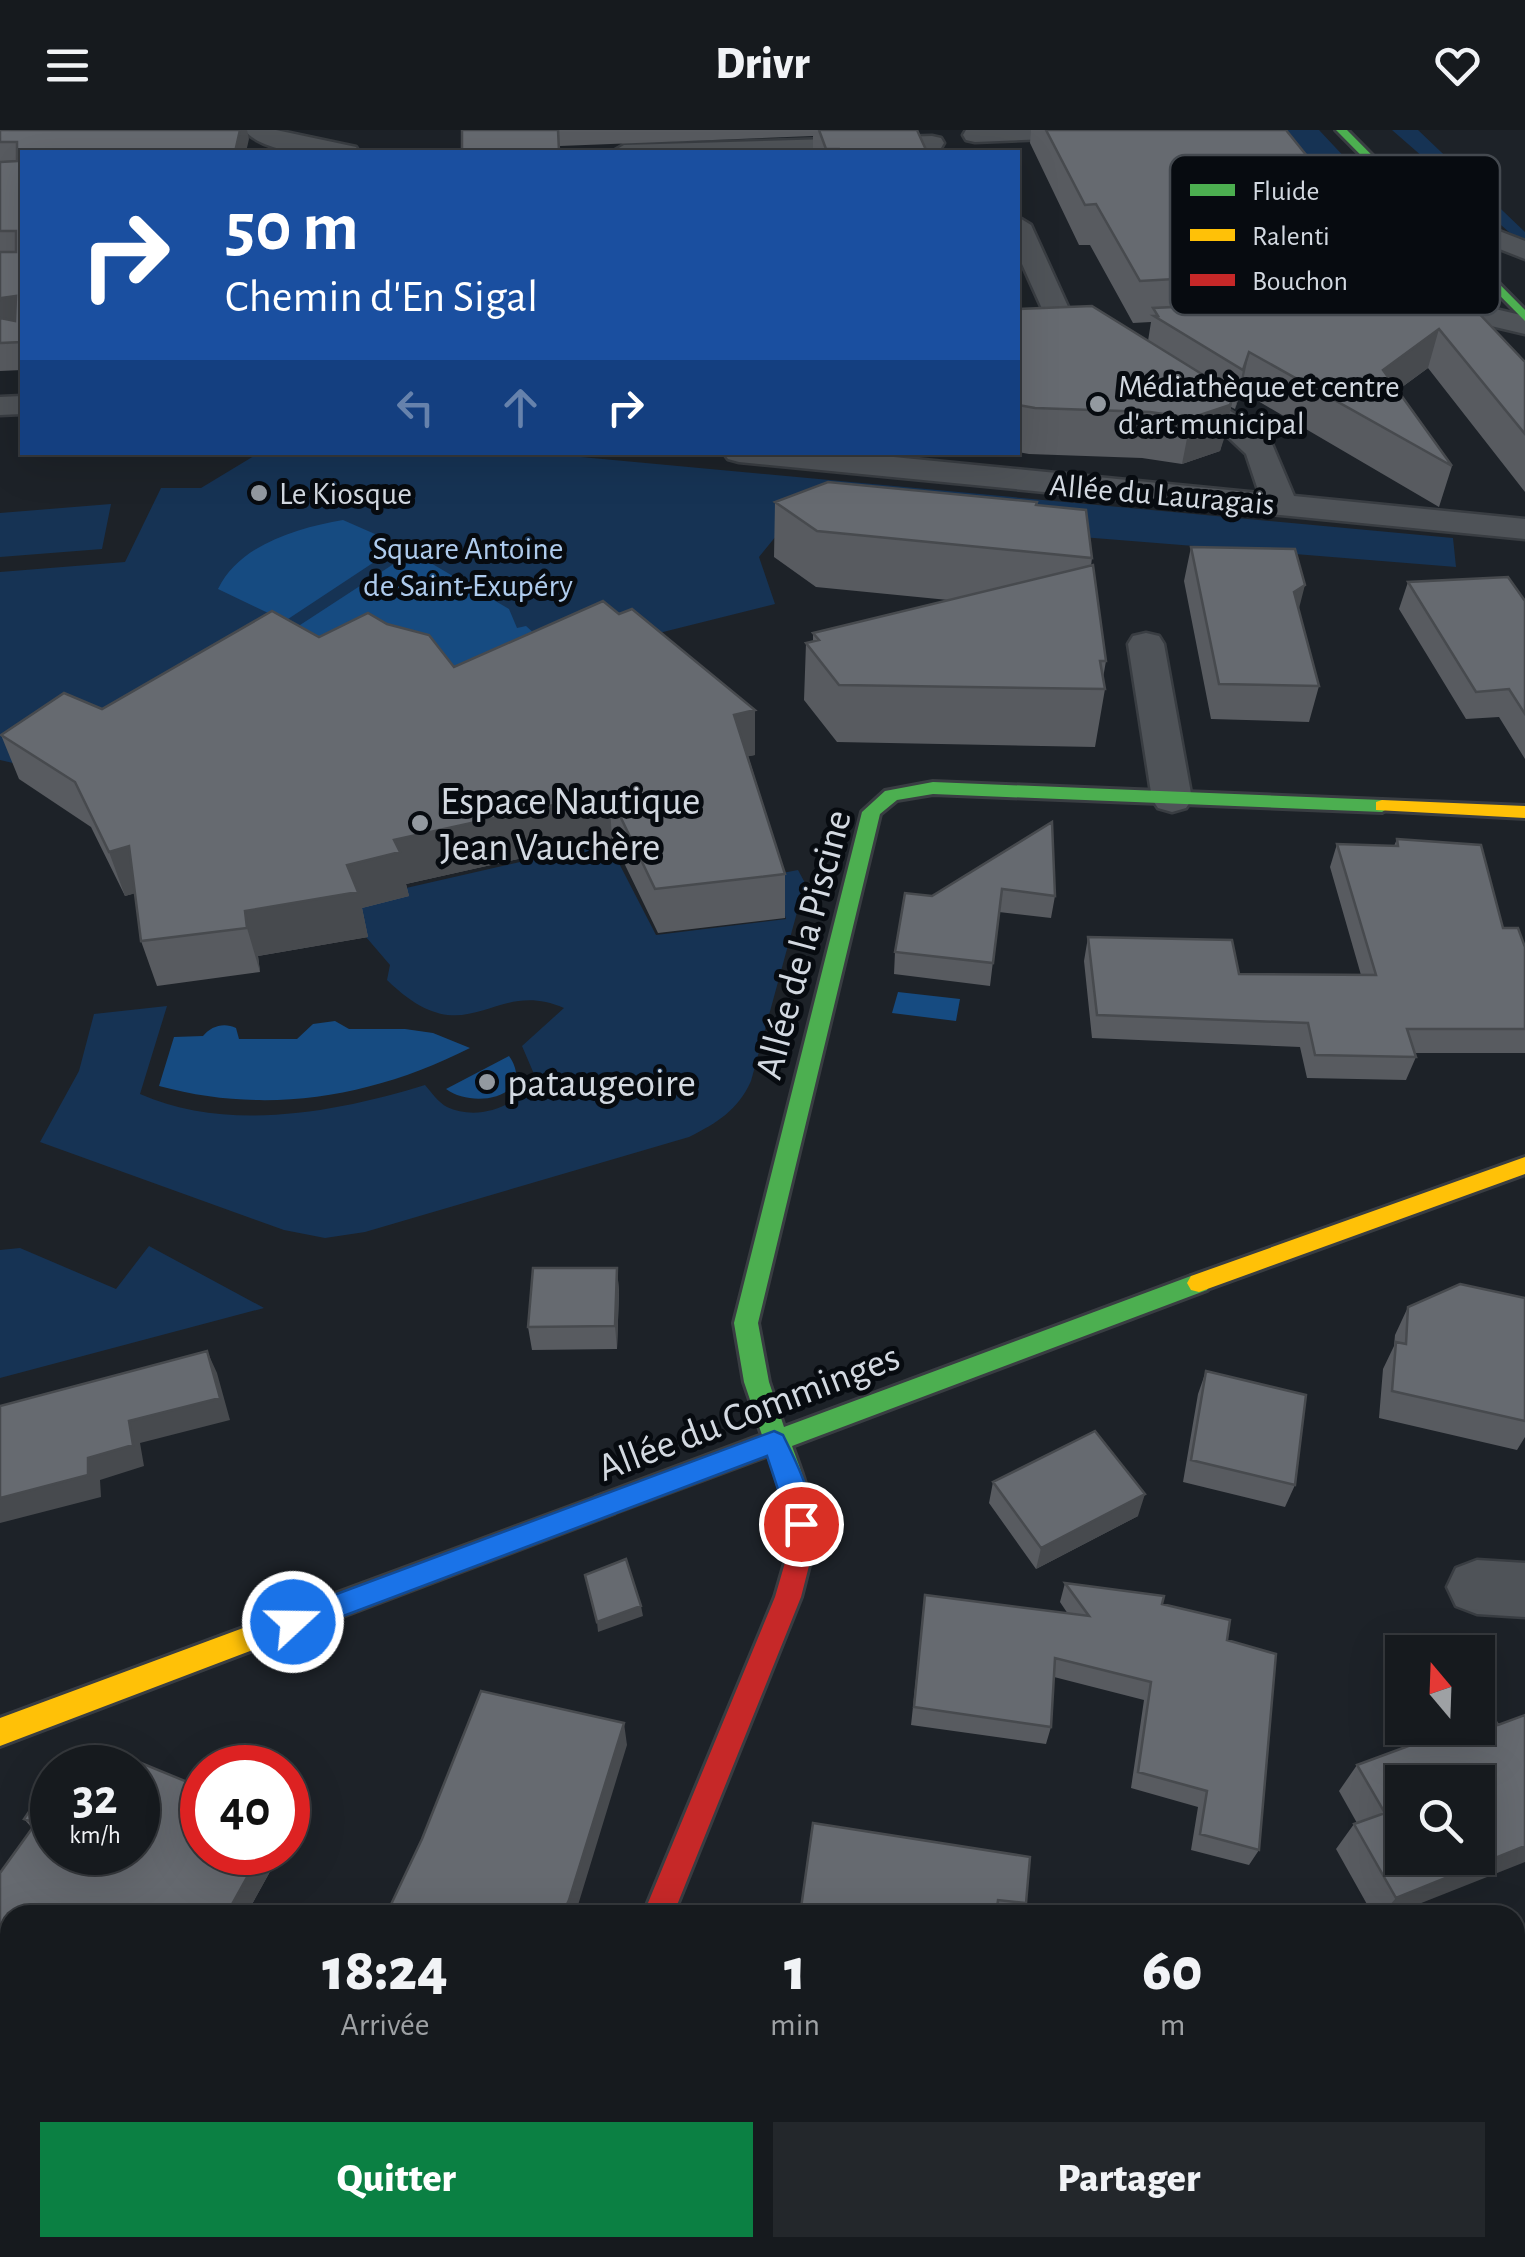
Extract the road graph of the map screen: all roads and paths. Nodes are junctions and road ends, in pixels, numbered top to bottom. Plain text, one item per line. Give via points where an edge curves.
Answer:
1 (256, 130) edge
2 (1095, 130) edge
3 (1341, 130) edge
4 (1369, 130) edge
5 (977, 139) edge
6 (932, 143) dead end
7 (336, 150) edge
8 (692, 150) edge
9 (1366, 155) edge
10 (1395, 155) edge
11 (1020, 232) edge
12 (1500, 292) edge
13 (1429, 315) edge
14 (1458, 315) edge
15 (1525, 317) edge
16 (1390, 318) edge
17 (1525, 325) edge
18 (770, 455) edge
19 (1280, 505) junction
20 (1525, 528) edge
21 (1146, 644) dead end
22 (1172, 799) junction
23 (1525, 812) edge
24 (1525, 1165) edge
25 (774, 1442) junction
26 (0, 1732) edge
27 (662, 1905) edge

1 - 7 street
2 - 5 street
3 - 9 main road
4 - 10 main road
6 - 8 street
11 - 19 street via 1058,316 1144,359 1240,431 1261,451
12 - 15 main road
13 - 16 street
14 - 17 street
18 - 19 street, Allée du Lauragais
19 - 20 street, Allée du Lauragais
21 - 22 street
22 - 23 main road, Allée de la Piscine
22 - 25 main road, Allée de la Piscine via 933,788 879,802 866,823 746,1323 746,1364
24 - 25 main road, Allée du Comminges
25 - 26 main road, Allée du Comminges
25 - 27 main road, Allée de la Piscine via 797,1505 800,1556

